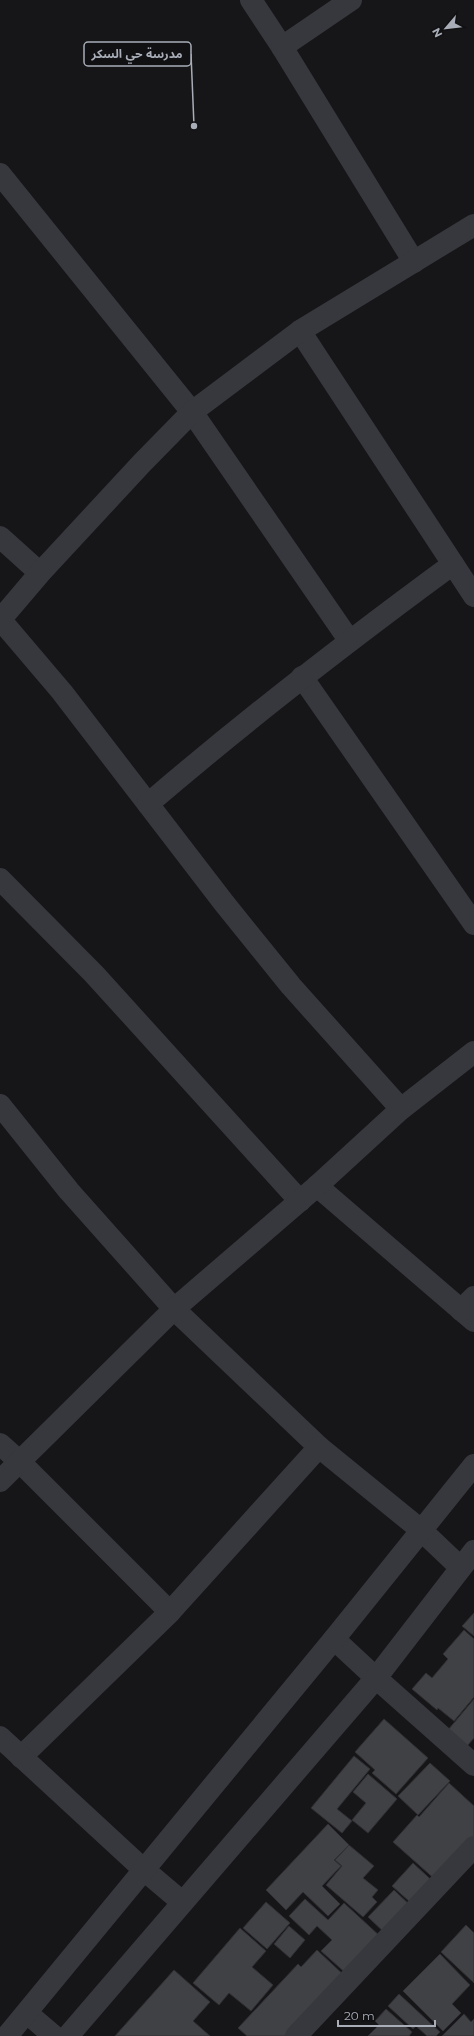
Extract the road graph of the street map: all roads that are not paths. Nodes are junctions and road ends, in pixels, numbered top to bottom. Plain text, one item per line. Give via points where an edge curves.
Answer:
1 (251, 0) edge
2 (351, 0) edge
3 (282, 47) junction
4 (0, 174) edge
5 (474, 225) edge
6 (414, 262) junction
7 (300, 331) junction
8 (192, 412) junction
9 (0, 538) edge
10 (452, 564) junction
11 (40, 573) junction
12 (474, 596) edge
13 (0, 620) edge
14 (349, 640) junction
15 (302, 677) junction
16 (148, 804) junction
17 (0, 879) edge
18 (474, 924) edge
19 (474, 1052) edge
20 (0, 1105) edge
21 (400, 1109) junction
22 (317, 1186) junction
23 (300, 1201) junction
24 (174, 1308) junction
25 (470, 1309) edge
26 (0, 1444) edge
27 (319, 1448) junction
28 (19, 1461) junction
29 (474, 1466) edge
30 (0, 1481) edge
31 (421, 1530) junction
32 (467, 1559) edge
33 (170, 1612) junction
34 (334, 1639) junction
35 (376, 1678) junction
36 (0, 1737) edge
37 (20, 1757) junction
38 (474, 1765) edge
39 (474, 1847) edge
40 (143, 1869) junction
41 (182, 1902) junction
42 (27, 2013) junction
43 (7, 2036) edge
44 (54, 2036) edge
45 (68, 2036) edge
46 (296, 2036) edge

1 - 3 street
2 - 3 street
3 - 6 street
4 - 8 street
5 - 6 street
6 - 7 street
7 - 8 street
7 - 10 street via 392,468
8 - 11 street
8 - 14 street
9 - 11 street
10 - 12 street
10 - 14 street
11 - 13 street
13 - 16 street via 62,692
14 - 15 street
15 - 16 street via 221,741
15 - 18 street
16 - 21 street via 224,904 291,986
17 - 23 street via 94,974
19 - 21 street
20 - 24 street via 69,1191
21 - 22 street
22 - 23 street
22 - 25 street
23 - 24 street
24 - 27 street
24 - 28 street
26 - 28 street
27 - 31 street
27 - 33 street
28 - 30 street
28 - 33 street
29 - 31 street
31 - 32 street
31 - 34 street
32 - 35 street
33 - 37 street
34 - 35 street
34 - 40 street
35 - 38 street
35 - 41 street
36 - 37 street
37 - 40 street
39 - 46 street
40 - 41 street
40 - 42 street
41 - 45 street
42 - 43 street
42 - 44 street

